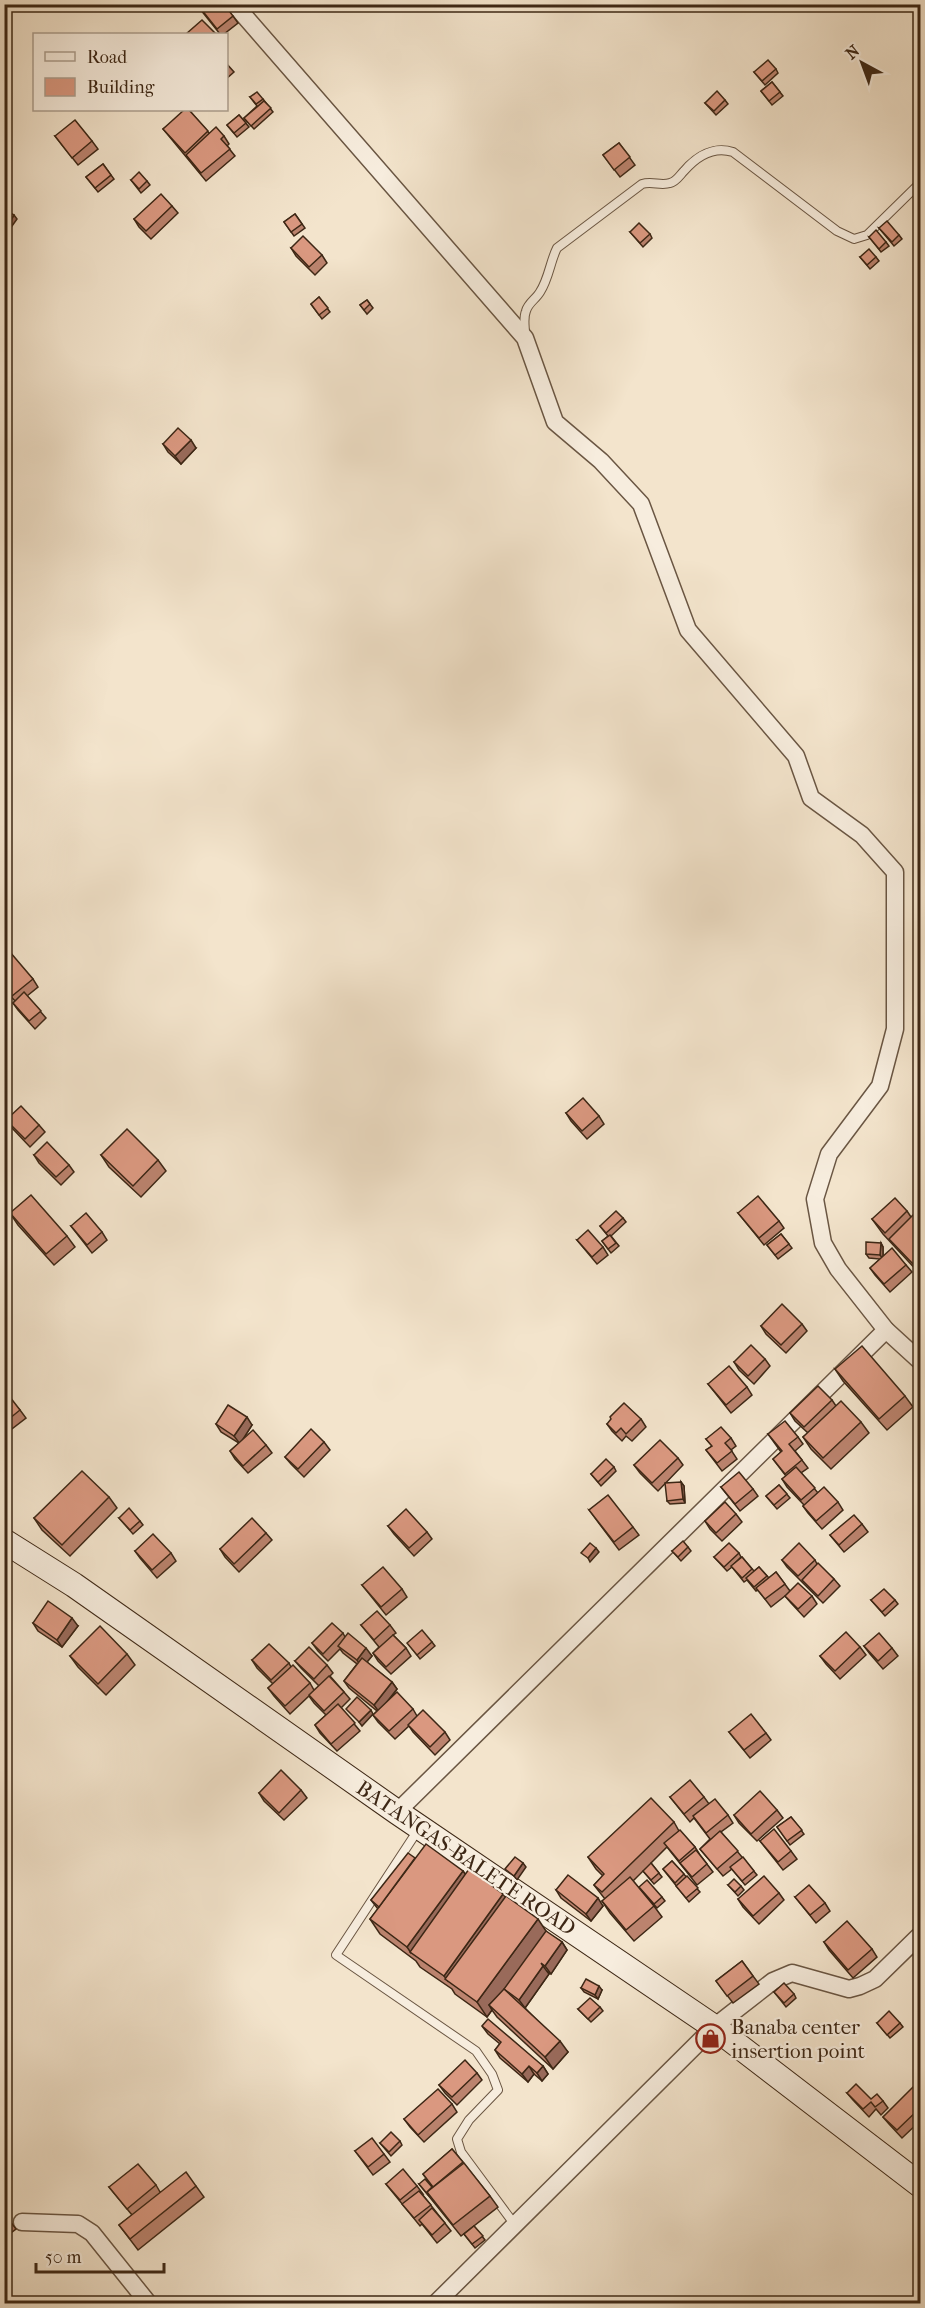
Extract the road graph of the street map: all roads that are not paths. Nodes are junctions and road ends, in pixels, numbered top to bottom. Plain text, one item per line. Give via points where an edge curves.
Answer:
1 (234, 4) edge
2 (921, 183) edge
3 (525, 338) junction
4 (886, 1330) junction
5 (921, 1361) edge
6 (4, 1540) edge
7 (397, 1812) junction
8 (420, 1827) junction
9 (921, 1935) edge
10 (714, 2026) junction
11 (921, 2185) edge
12 (22, 2222) dead end
13 (515, 2225) junction
14 (149, 2304) edge
15 (435, 2304) edge

1 - 3 street
2 - 3 lane via 867,235 854,239 837,231 734,152 714,150 700,157 674,182 642,184 557,248 540,292 526,307
3 - 4 street via 555,422 601,461 641,504 688,630 796,756 812,798 862,835 895,872 895,1029 880,1086 829,1154 815,1199 823,1243 838,1269
4 - 5 street
4 - 7 street
6 - 7 main road, BATANGAS-BALETE ROAD
7 - 8 main road, BATANGAS-BALETE ROAD
8 - 10 main road, BATANGAS-BALETE ROAD
8 - 13 lane via 336,1955 476,2051 492,2074 498,2090 469,2120 458,2139 461,2152
9 - 10 street via 875,1979 860,1986 849,1989 792,1973 773,1981
10 - 11 main road, BATANGAS-BALETE ROAD
10 - 13 street
12 - 14 street via 78,2224 92,2233
13 - 15 street

